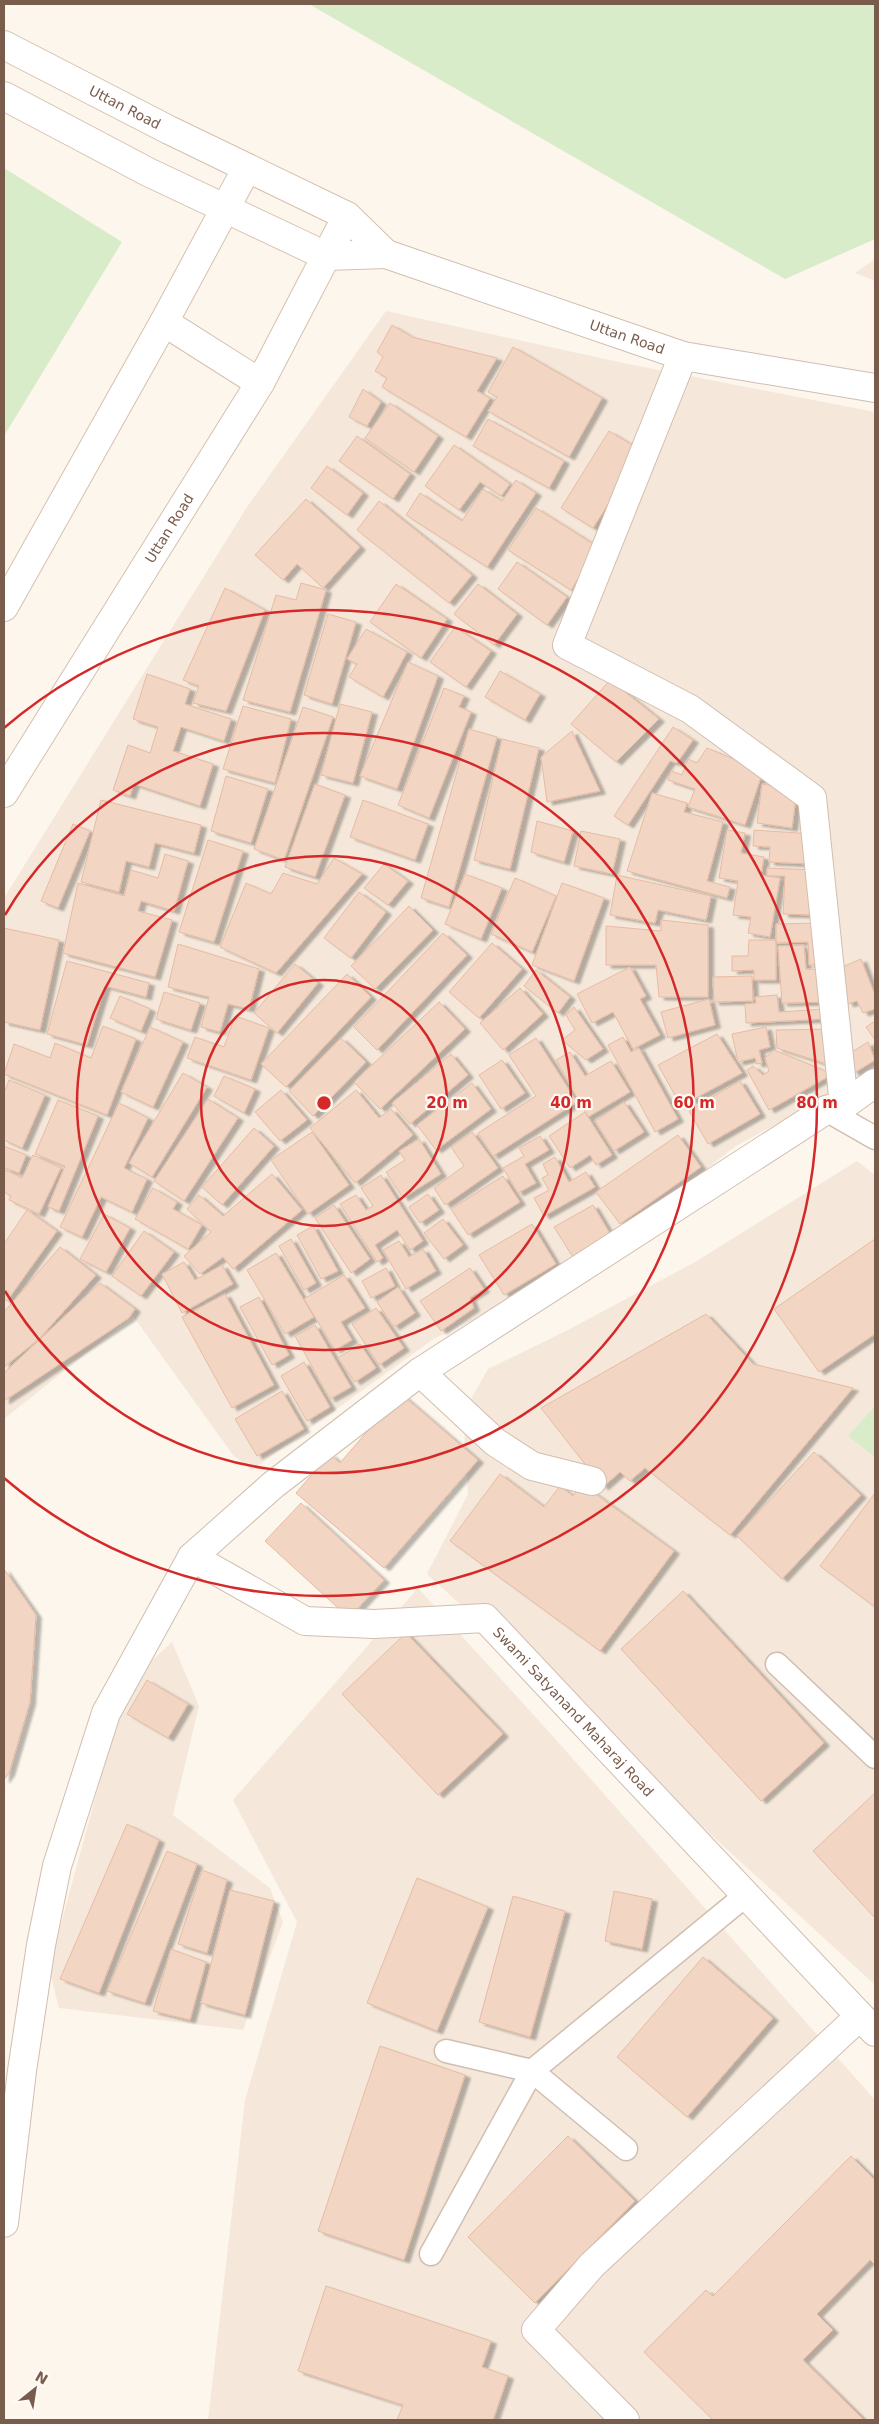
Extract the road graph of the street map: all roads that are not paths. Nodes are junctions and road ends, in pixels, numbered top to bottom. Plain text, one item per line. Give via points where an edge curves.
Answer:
1 (4, 45) edge
2 (4, 96) edge
3 (247, 168) junction
4 (226, 209) junction
5 (347, 216) junction
6 (386, 254) junction
7 (326, 256) junction
8 (164, 322) junction
9 (683, 356) junction
10 (260, 383) junction
11 (875, 388) edge
12 (4, 606) edge
13 (4, 793) edge
14 (875, 1083) edge
15 (835, 1107) junction
16 (875, 1138) edge
17 (420, 1372) junction
18 (592, 1481) dead end
19 (192, 1557) junction
20 (777, 1664) dead end
21 (875, 1757) edge
22 (746, 1895) junction
23 (867, 2024) edge
24 (446, 2051) dead end
25 (532, 2071) junction
26 (626, 2149) dead end
27 (4, 2223) edge
28 (432, 2254) dead end
29 (625, 2420) edge

1 - 3 street, Uttan Road
2 - 4 street, Uttan Road
3 - 4 street
3 - 5 street, Uttan Road
4 - 7 street, Uttan Road
4 - 8 street
5 - 6 street, Uttan Road
5 - 7 street, Uttan Road
6 - 7 street, Uttan Road
6 - 9 street, Uttan Road
7 - 10 street, Uttan Road
8 - 10 street
8 - 12 street
9 - 11 street, Uttan Road
9 - 15 street via 567,645 690,709 812,798
10 - 13 street, Uttan Road
14 - 15 street
15 - 16 lane
15 - 17 street
17 - 18 street via 494,1442 532,1466
17 - 19 street via 273,1485
19 - 22 street, Swami Satyanand Maharaj Road via 305,1622 374,1624 485,1618
19 - 27 street via 106,1712 57,1866 22,2071
20 - 21 lane
22 - 23 street, Swami Satyanand Maharaj Road
22 - 25 lane
23 - 29 street via 592,2265 536,2330
24 - 25 lane
25 - 26 lane
25 - 28 lane

